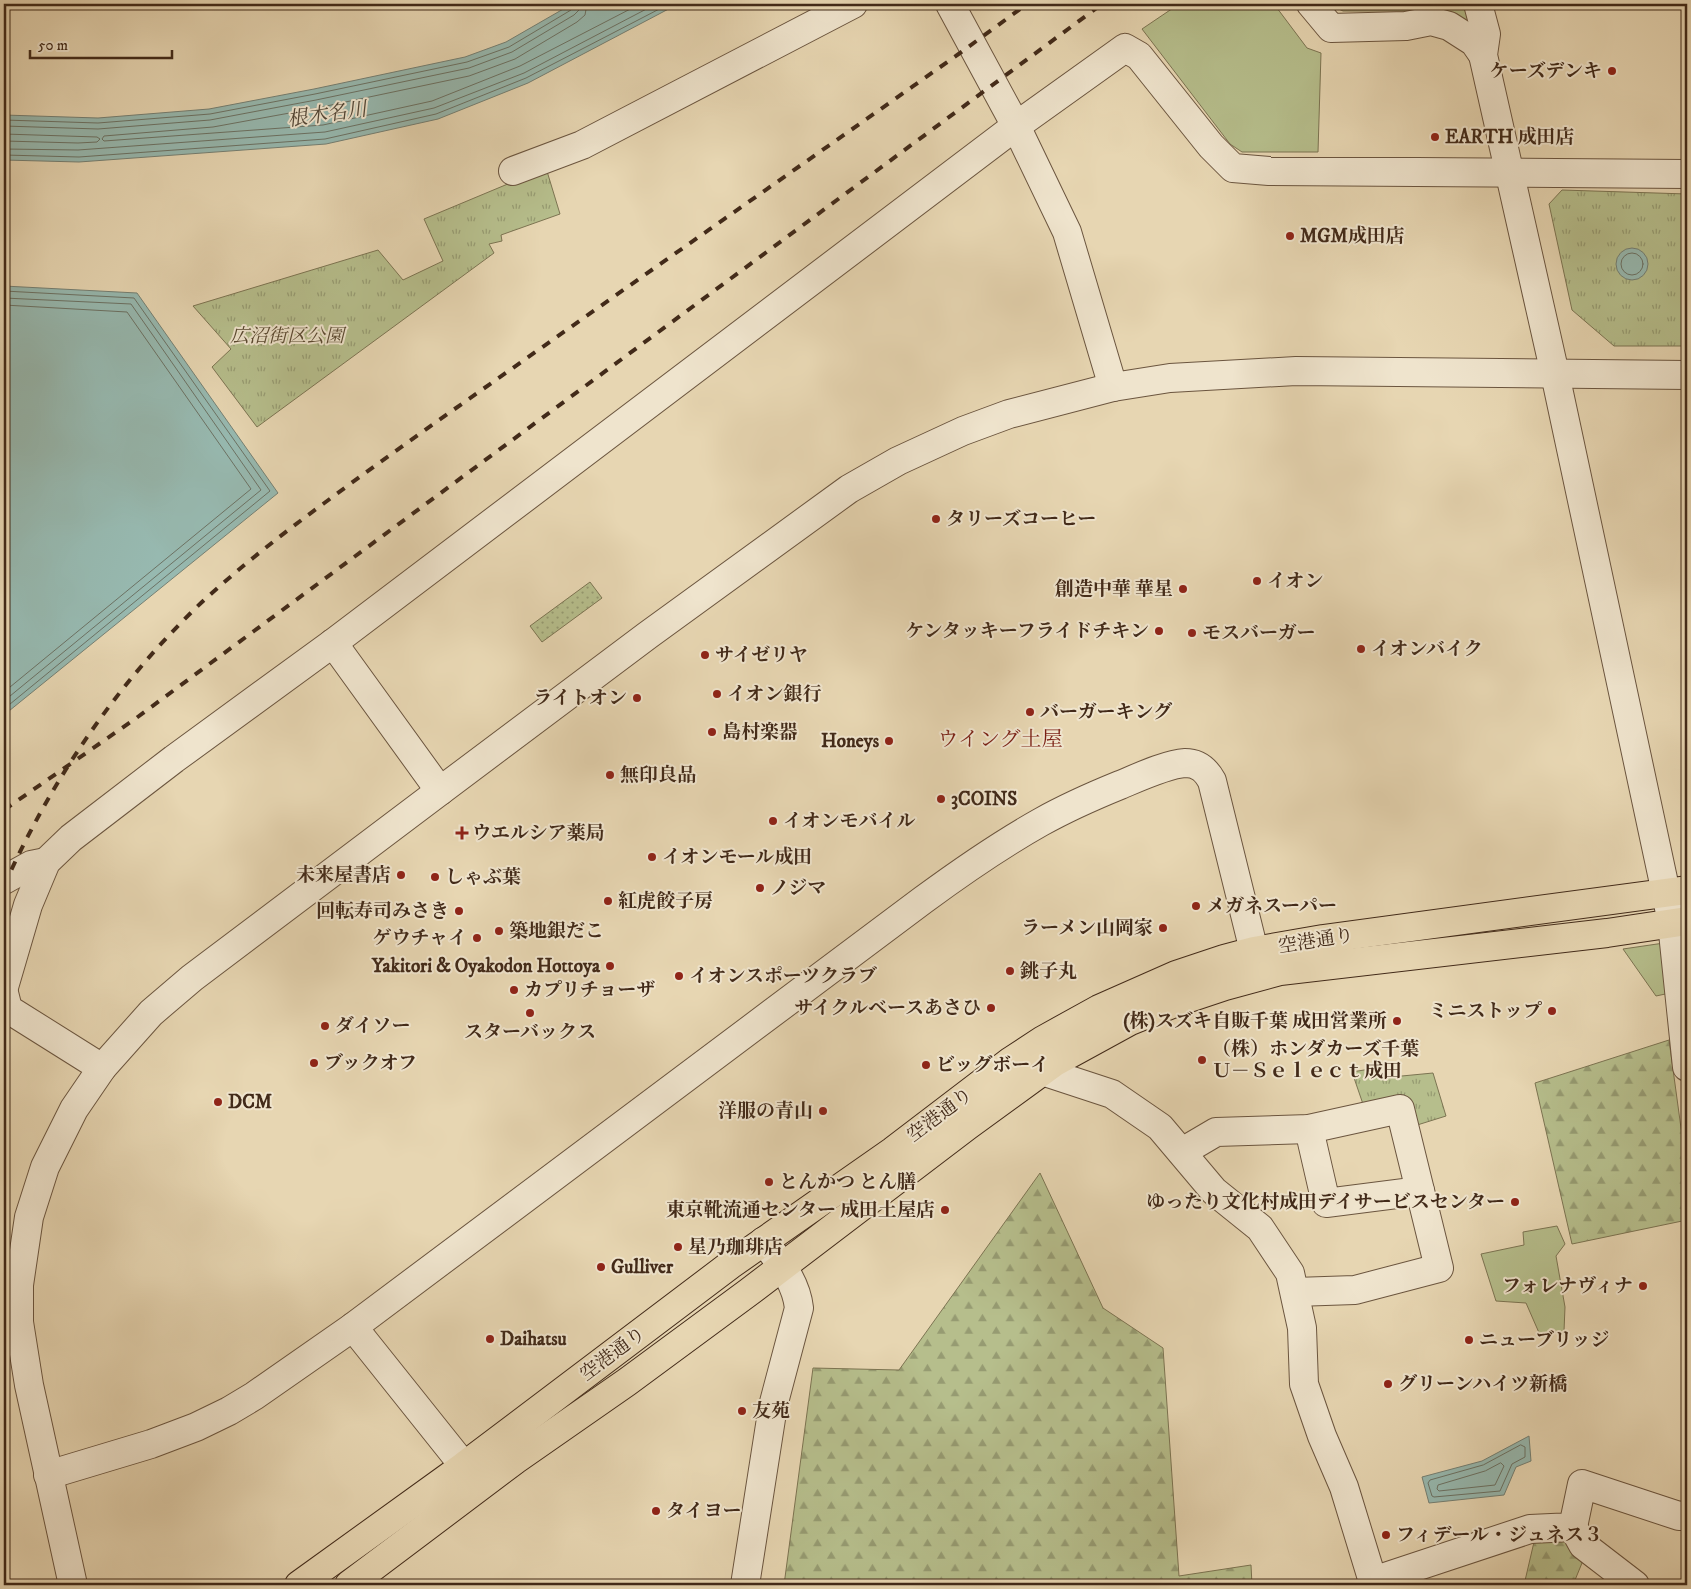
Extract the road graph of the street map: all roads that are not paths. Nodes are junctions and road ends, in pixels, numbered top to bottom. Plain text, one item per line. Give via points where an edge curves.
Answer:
1 (853, 4) edge
2 (1312, 4) edge
3 (1478, 4) edge
4 (955, 12) edge
5 (1483, 55) junction
6 (1016, 126) junction
7 (513, 171) dead end
8 (1510, 172) junction
9 (1687, 174) edge
10 (1554, 374) junction
11 (1687, 375) edge
12 (1113, 387) junction
13 (333, 643) junction
14 (440, 790) junction
15 (46, 862) junction
16 (4, 880) edge
17 (1677, 892) edge
18 (1680, 922) edge
19 (1254, 951) junction
20 (4, 987) edge
21 (4, 993) edge
22 (1033, 1062) junction
23 (1687, 1067) edge
24 (102, 1068) junction
25 (1309, 1128) junction
26 (1182, 1152) junction
27 (1420, 1191) junction
28 (764, 1240) junction
29 (782, 1267) junction
30 (1295, 1292) junction
31 (353, 1327) junction
32 (464, 1466) junction
33 (48, 1475) junction
34 (1687, 1515) edge
35 (1573, 1527) junction
36 (1373, 1583) edge
37 (73, 1585) edge
38 (299, 1585) edge
39 (349, 1585) edge
40 (745, 1585) edge
41 (1635, 1585) edge

1 - 7 street via 582,145
2 - 5 street via 1331,28 1406,26 1431,20 1449,26 1474,42
3 - 5 street via 1486,34
4 - 6 street
5 - 8 street
6 - 8 street via 1125,48 1140,56 1211,146 1233,168
6 - 12 street via 1067,232
6 - 13 street
8 - 9 street
8 - 10 street
10 - 11 street
10 - 12 street via 1296,371 1170,378
10 - 17 street
12 - 14 street via 1009,414 963,431 848,489
13 - 14 street
13 - 15 street via 174,759 71,838
14 - 24 street via 192,978 151,1013
15 - 16 street via 30,865
15 - 20 street via 28,905
17 - 18 street
17 - 19 highway, 空港通り
18 - 22 highway, 空港通り via 1280,971 1224,986 1130,1021 1055,1062
18 - 23 street
19 - 22 highway, 空港通り via 1176,975 1136,992 1061,1030
19 - 31 street via 1212,781 1206,771 1186,763 1137,777 1042,821 974,863
21 - 24 street via 8,1009
22 - 26 street via 1112,1094 1160,1127
22 - 28 highway, 空港通り via 893,1151
22 - 29 highway, 空港通り via 967,1126
24 - 33 street via 74,1109 45,1167 28,1217 19,1285 19,1322
25 - 26 street via 1216,1132
25 - 27 street via 1326,1202
25 - 27 street via 1400,1109
26 - 30 street via 1214,1191 1260,1228 1290,1273
27 - 30 street via 1439,1268 1355,1290
28 - 29 street
28 - 32 highway, 空港通り
29 - 39 highway, 空港通り
29 - 40 street via 793,1283 799,1308 773,1406
30 - 36 street via 1302,1328 1304,1384 1344,1487
31 - 32 street
31 - 33 street via 229,1411 151,1444
32 - 38 highway, 空港通り
33 - 37 street
34 - 35 street via 1679,1516 1582,1484
35 - 36 street via 1530,1529
35 - 41 street via 1583,1545

